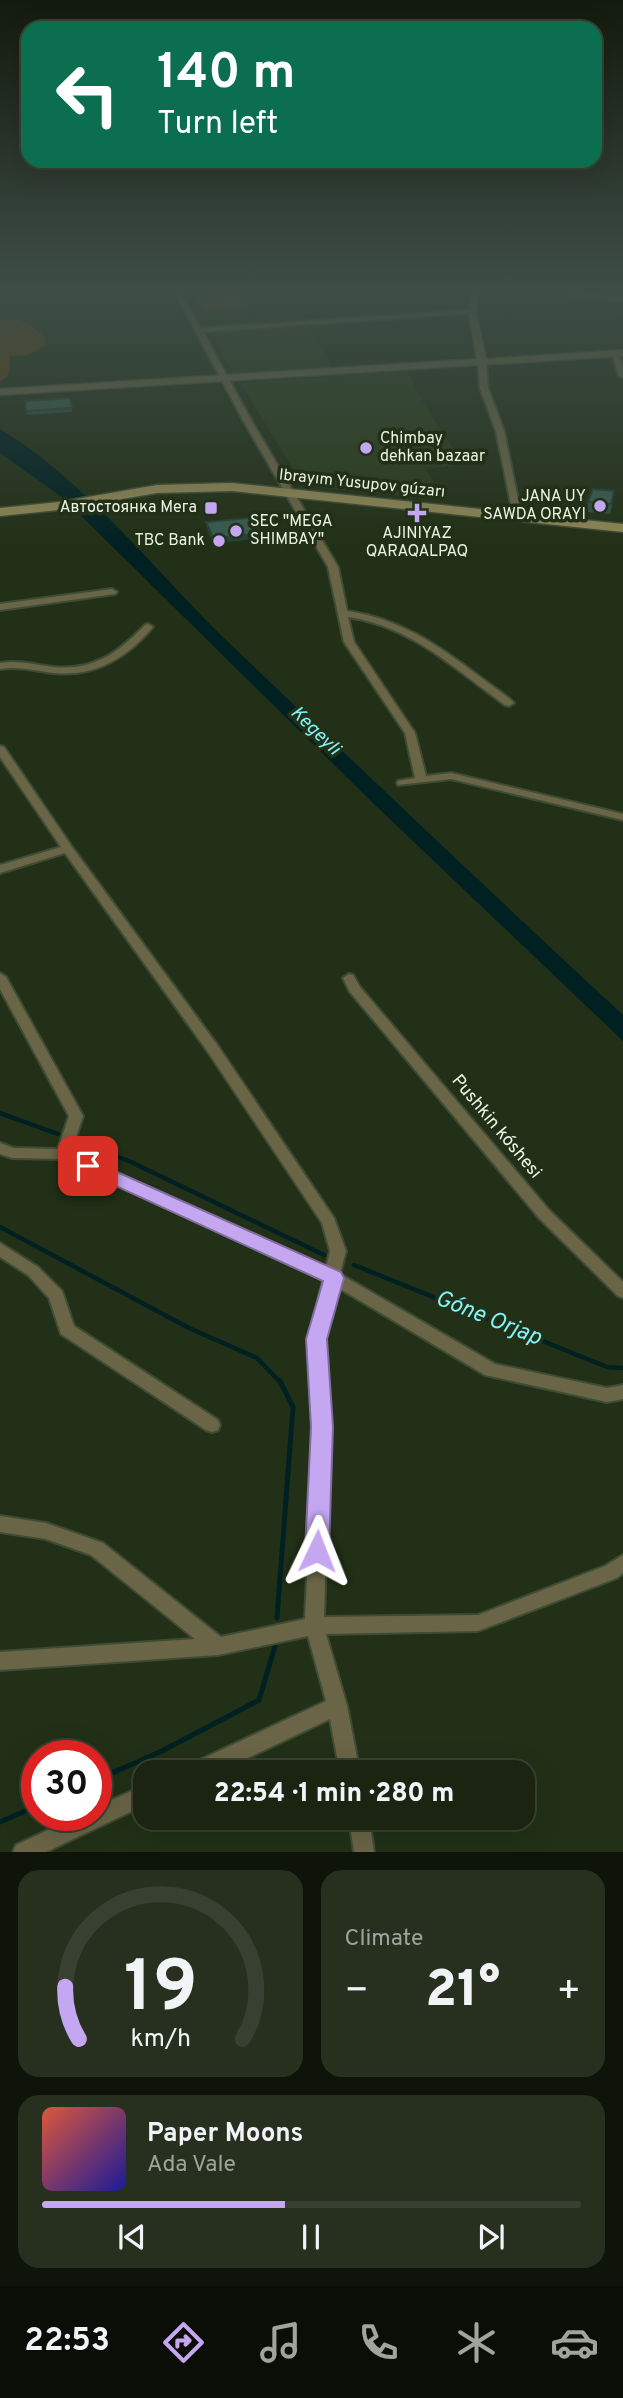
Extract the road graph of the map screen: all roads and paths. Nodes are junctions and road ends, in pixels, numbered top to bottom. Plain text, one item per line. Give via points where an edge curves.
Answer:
1 (225, 375) edge
2 (266, 375) edge
3 (483, 375) edge
4 (227, 378) junction
5 (0, 392) edge
6 (292, 492) junction
7 (0, 512) edge
8 (514, 515) junction
9 (623, 528) edge
10 (111, 592) dead end
11 (0, 607) edge
12 (343, 613) junction
13 (148, 627) dead end
14 (0, 666) edge
15 (509, 703) dead end
16 (0, 749) edge
17 (421, 780) junction
18 (402, 783) dead end
19 (623, 817) edge
20 (68, 849) junction
21 (0, 869) edge
22 (0, 977) edge
23 (349, 978) dead end
24 (0, 1148) edge
25 (63, 1154) junction
26 (0, 1249) edge
27 (334, 1278) junction
28 (623, 1292) edge
29 (623, 1392) edge
30 (212, 1425) dead end
31 (0, 1524) edge
32 (623, 1563) edge
33 (314, 1626) junction
34 (218, 1646) junction
35 (0, 1661) edge
36 (337, 1706) junction
37 (222, 1760) edge
38 (347, 1760) edge
39 (133, 1801) edge
40 (361, 1830) edge
41 (23, 1852) edge
42 (364, 1852) edge

1 - 4 street
2 - 4 street
3 - 8 street via 500,431
4 - 5 street
4 - 6 street
6 - 7 main road, Ibrayım Yusupov gúzarı via 180,488
6 - 8 main road, Ibrayım Yusupov gúzarı
6 - 12 street via 333,567
8 - 9 main road, Ibrayım Yusupov gúzarı
10 - 11 street
12 - 15 street via 396,624 436,646
12 - 17 street via 349,642 410,733
13 - 14 street via 124,652 100,667 56,670 18,662
16 - 20 street
17 - 18 street
17 - 19 street via 451,776
20 - 21 street
20 - 27 street via 213,1049 329,1222 338,1251
22 - 25 street via 76,1116
23 - 28 street, Pushkin kóshesi via 544,1214
24 - 25 street via 12,1153
25 - 27 street
26 - 30 street via 33,1271 56,1295 67,1330
27 - 29 street via 491,1370 607,1395
27 - 33 street via 317,1339 322,1427
31 - 34 street via 46,1531 97,1549
32 - 33 street via 611,1572 478,1622
33 - 34 street
33 - 36 street
34 - 35 street
36 - 37 street
36 - 38 street
39 - 41 street
40 - 42 street

